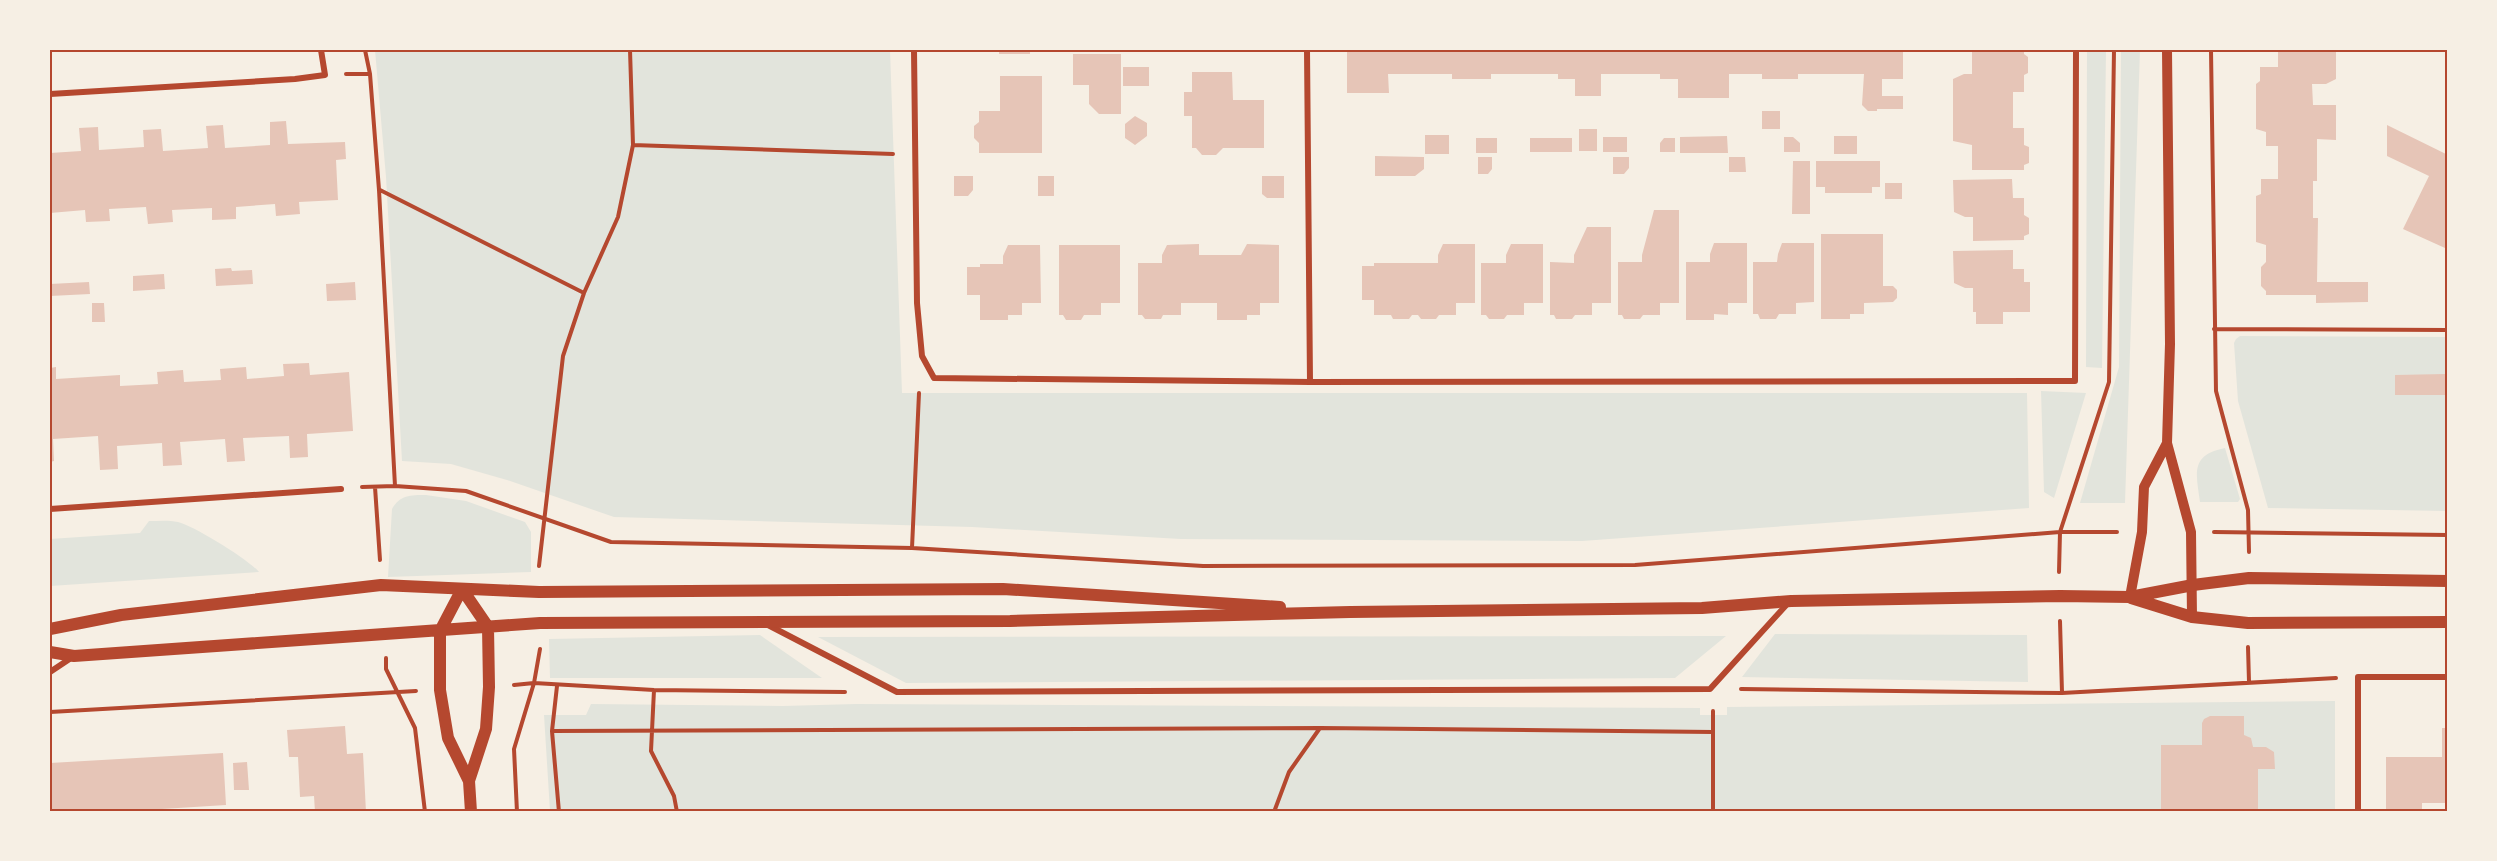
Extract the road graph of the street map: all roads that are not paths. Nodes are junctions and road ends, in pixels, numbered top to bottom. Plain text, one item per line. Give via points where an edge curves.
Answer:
1 (321, 50) edge
2 (914, 50) edge
3 (1307, 50) edge
4 (2076, 50) edge
5 (2167, 50) edge
6 (50, 94) edge
7 (1310, 382) junction
8 (2167, 443) junction
9 (341, 489) dead end
10 (50, 509) edge
11 (2448, 580) edge
12 (2193, 585) junction
13 (462, 589) junction
14 (2130, 597) junction
15 (1791, 601) junction
16 (1350, 612) junction
17 (2192, 617) junction
18 (2448, 622) edge
19 (765, 623) junction
20 (488, 627) junction
21 (50, 629) edge
22 (440, 631) junction
23 (50, 652) edge
24 (74, 656) junction
25 (50, 672) edge
26 (2448, 677) edge
27 (469, 781) junction
28 (471, 812) edge
29 (2358, 812) edge

1 - 6 street via 324,75 295,80
2 - 7 street via 917,303 922,356 934,378
3 - 7 street
4 - 7 street via 2075,381
5 - 8 street
8 - 12 street via 2192,532
8 - 14 street via 2144,487 2142,532
9 - 10 street
11 - 12 main road via 2249,578
12 - 14 main road
12 - 17 street
13 - 16 main road via 1003,589
13 - 20 main road
13 - 21 main road via 381,585 121,615
13 - 22 main road
14 - 15 main road
14 - 17 main road
15 - 16 main road via 1702,608
15 - 19 street via 1710,689 897,692
16 - 19 main road
17 - 18 main road via 2248,623
19 - 20 main road via 540,623
20 - 22 main road
20 - 27 main road via 486,729
22 - 24 main road
22 - 27 main road via 440,690 448,738
23 - 24 main road
24 - 25 street
26 - 29 street via 2358,677
27 - 28 main road

